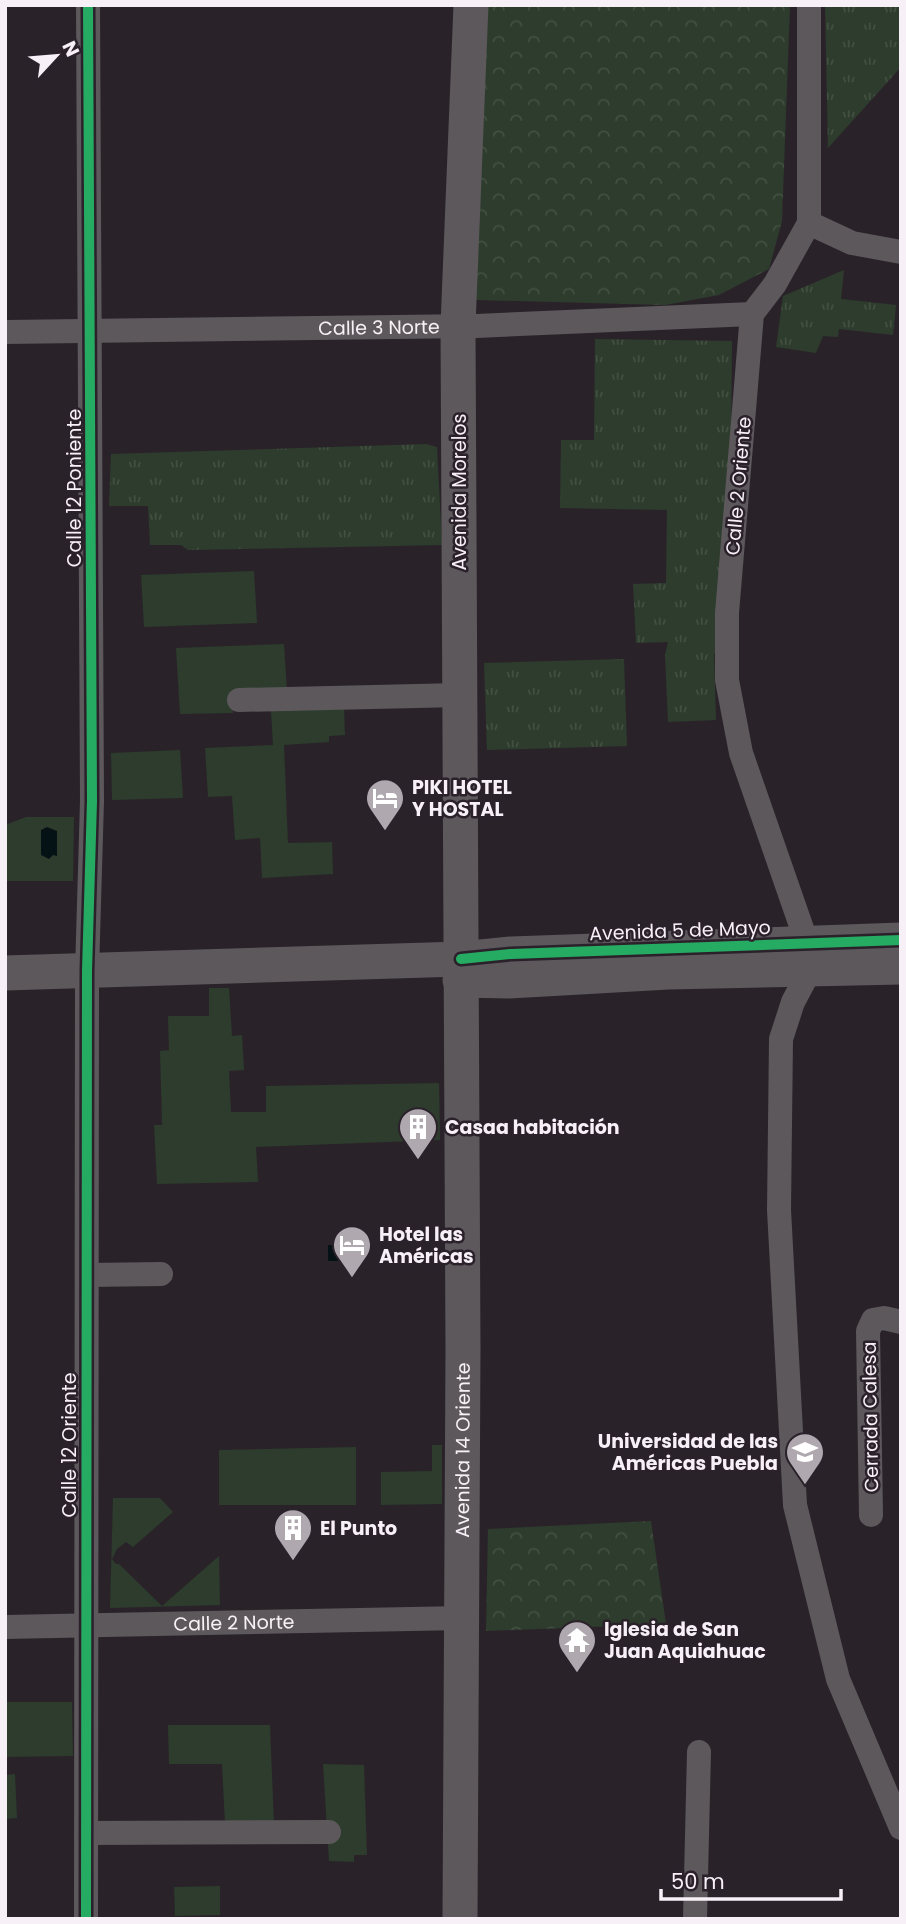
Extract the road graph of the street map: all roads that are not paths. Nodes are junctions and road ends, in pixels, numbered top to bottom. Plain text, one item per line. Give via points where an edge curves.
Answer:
1 (88, 5) edge
2 (471, 5) edge
3 (808, 5) edge
4 (809, 223) junction
5 (901, 252) edge
6 (752, 314) junction
7 (458, 326) junction
8 (5, 332) edge
9 (90, 332) junction
10 (460, 695) junction
11 (239, 699) dead end
12 (901, 940) edge
13 (808, 957) junction
14 (901, 967) edge
15 (461, 969) junction
16 (87, 971) junction
17 (5, 973) edge
18 (161, 1274) dead end
19 (87, 1275) junction
20 (901, 1322) edge
21 (871, 1515) dead end
22 (463, 1618) junction
23 (86, 1624) junction
24 (5, 1627) edge
25 (699, 1752) dead end
26 (901, 1828) edge
27 (329, 1832) dead end
28 (86, 1833) junction
29 (86, 1919) edge
30 (460, 1919) edge
31 (695, 1919) edge

1 - 9 street, Calle 12 Poniente
2 - 7 main road, Avenida Morelos
3 - 4 street
4 - 5 street via 852,243
4 - 6 street via 775,284
6 - 7 street, Calle 3 Norte
6 - 13 street, Calle 2 Oriente via 727,613 727,680 741,753
7 - 9 street, Calle 3 Norte
7 - 10 main road, Avenida Morelos
8 - 9 street, Calle 3 Norte
9 - 16 street, Calle 12 Poniente via 92,801
10 - 11 street
10 - 15 main road, Avenida Morelos
12 - 13 main road
13 - 14 main road
13 - 15 main road via 668,972 509,981
13 - 26 street via 781,1040 779,1210 795,1505 838,1679
15 - 16 main road
15 - 22 main road, Avenida 14 Oriente
16 - 17 main road
16 - 19 street, Calle 12 Oriente
18 - 19 street
19 - 23 street, Calle 12 Oriente
20 - 21 street, Cerrada Calesa via 873,1320 868,1331
22 - 23 street, Calle 2 Norte
22 - 30 main road, Avenida 14 Oriente
23 - 24 street, Calle 2 Norte
23 - 28 street, Calle 12 Oriente
25 - 31 street
27 - 28 street
28 - 29 street, Calle 12 Oriente

